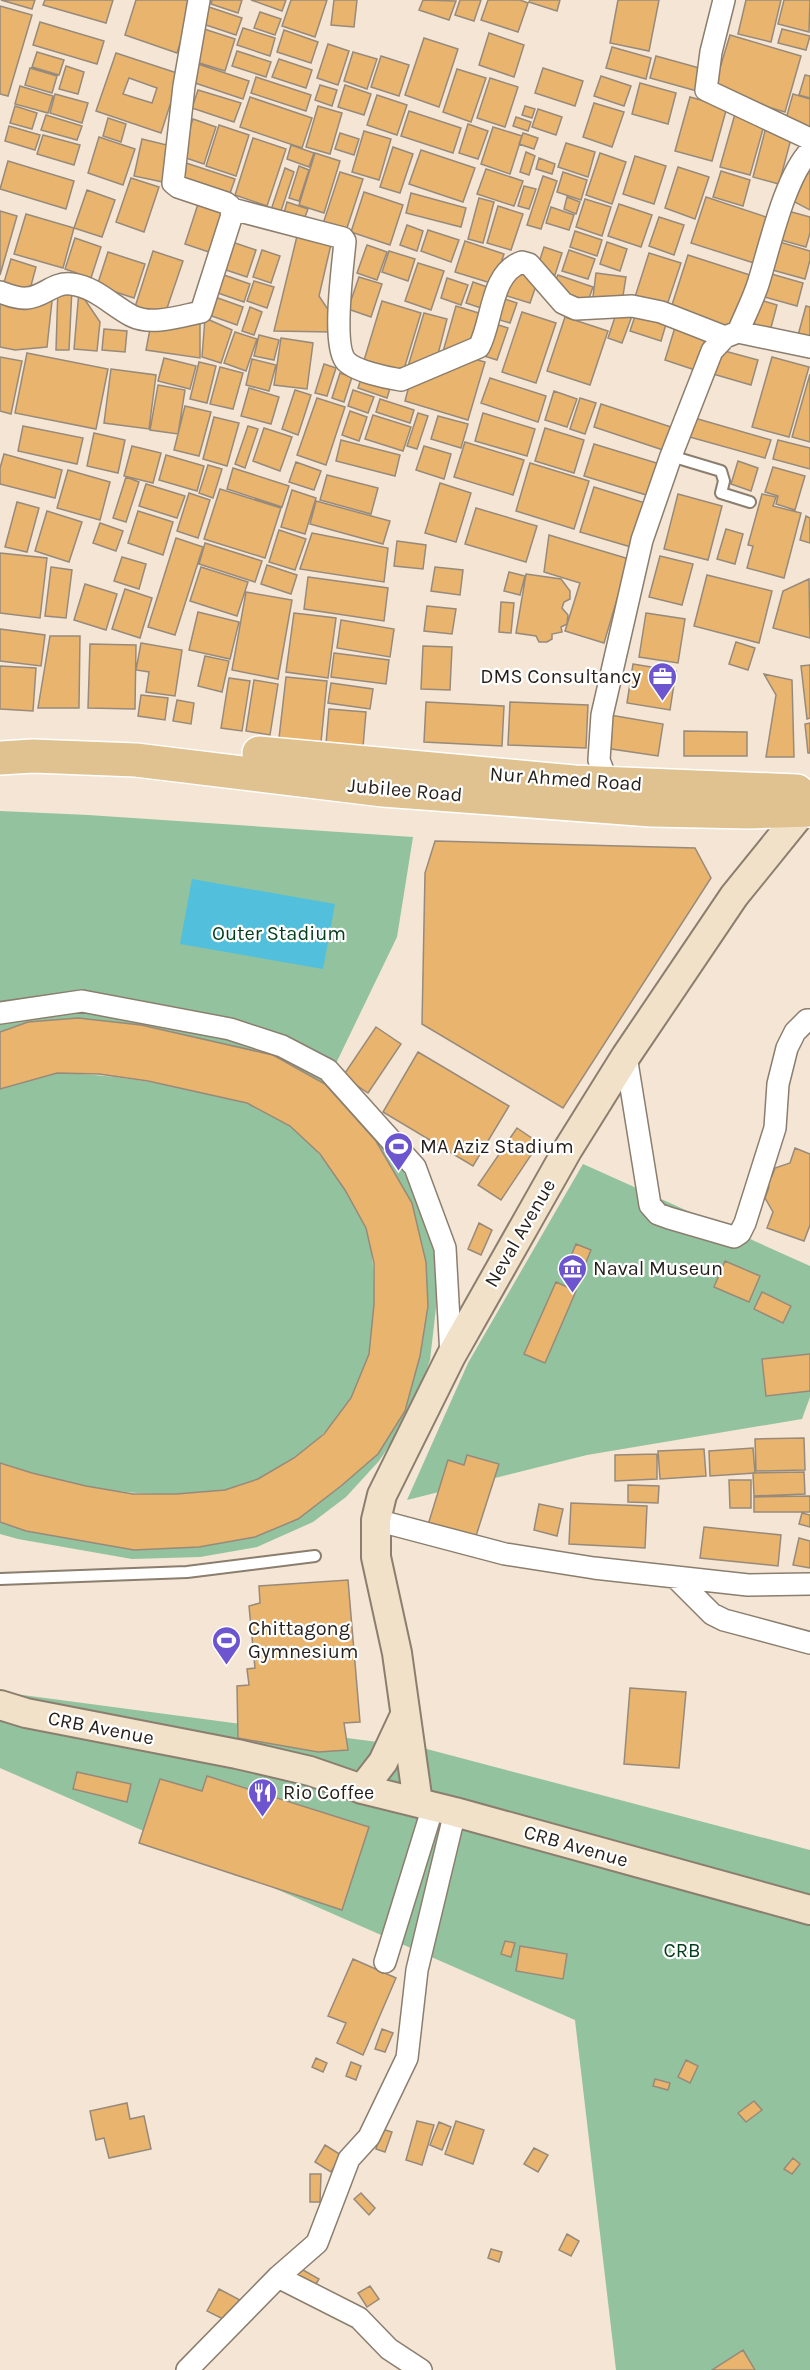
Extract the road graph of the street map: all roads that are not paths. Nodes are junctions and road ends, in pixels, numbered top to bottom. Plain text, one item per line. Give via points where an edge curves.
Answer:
1 (199, 0) edge
2 (724, 0) edge
3 (810, 139) edge
4 (810, 151) edge
5 (232, 209) junction
6 (0, 292) edge
7 (731, 335) junction
8 (810, 347) edge
9 (672, 456) junction
10 (750, 502) dead end
11 (0, 737) edge
12 (0, 758) edge
13 (607, 782) junction
14 (809, 803) edge
15 (0, 1013) edge
16 (810, 1020) edge
17 (626, 1056) junction
18 (451, 1356) junction
19 (376, 1520) junction
20 (315, 1556) dead end
21 (675, 1577) junction
22 (0, 1579) edge
23 (781, 1584) junction
24 (810, 1584) edge
25 (810, 1596) edge
26 (810, 1643) edge
27 (405, 1715) junction
28 (12, 1717) edge
29 (352, 1785) junction
30 (435, 1809) junction
31 (810, 1910) edge
32 (385, 1962) dead end
33 (278, 2277) junction
34 (187, 2370) edge
35 (421, 2370) edge

1 - 5 street via 173,183 226,203
2 - 3 street via 706,90
4 - 7 street via 776,222 758,284
5 - 6 street via 201,312 154,321 134,317 88,288 71,284 58,284 27,298
5 - 7 street via 343,238 340,347 346,361 390,378 401,380 479,347 499,284 507,270 522,262 527,262 570,307 632,306
7 - 8 street
7 - 9 street via 712,351
9 - 10 lane via 721,471 721,493
9 - 13 street via 642,540 602,715 599,760
11 - 13 main road, Nur Ahmed Road via 77,738
12 - 14 main road, Jubilee Road via 136,760 383,790 651,810 750,812
13 - 14 main road, Nur Ahmed Road
14 - 17 main road, Neval Avenue via 734,896
15 - 18 street via 82,1001 230,1029 282,1046 327,1070 415,1167 445,1248
16 - 17 street via 795,1032 787,1048 778,1084 776,1128 745,1223 734,1237 658,1214 650,1205
17 - 18 main road, Neval Avenue via 529,1215
18 - 19 main road, Neval Avenue via 382,1495
19 - 21 street via 505,1554
19 - 27 main road, Neval Avenue via 376,1557 397,1653
20 - 22 lane via 188,1572
21 - 23 street via 748,1585
21 - 26 street via 723,1620
23 - 24 street
23 - 25 street
27 - 29 main road via 383,1762
27 - 30 main road, Neval Avenue
28 - 29 main road, CRB Avenue via 133,1744 248,1757
29 - 30 main road, CRB Avenue
30 - 31 main road, CRB Avenue
30 - 32 street
30 - 33 street via 407,2058 369,2138 348,2159 317,2242
33 - 34 street
33 - 35 street via 359,2318 389,2349

